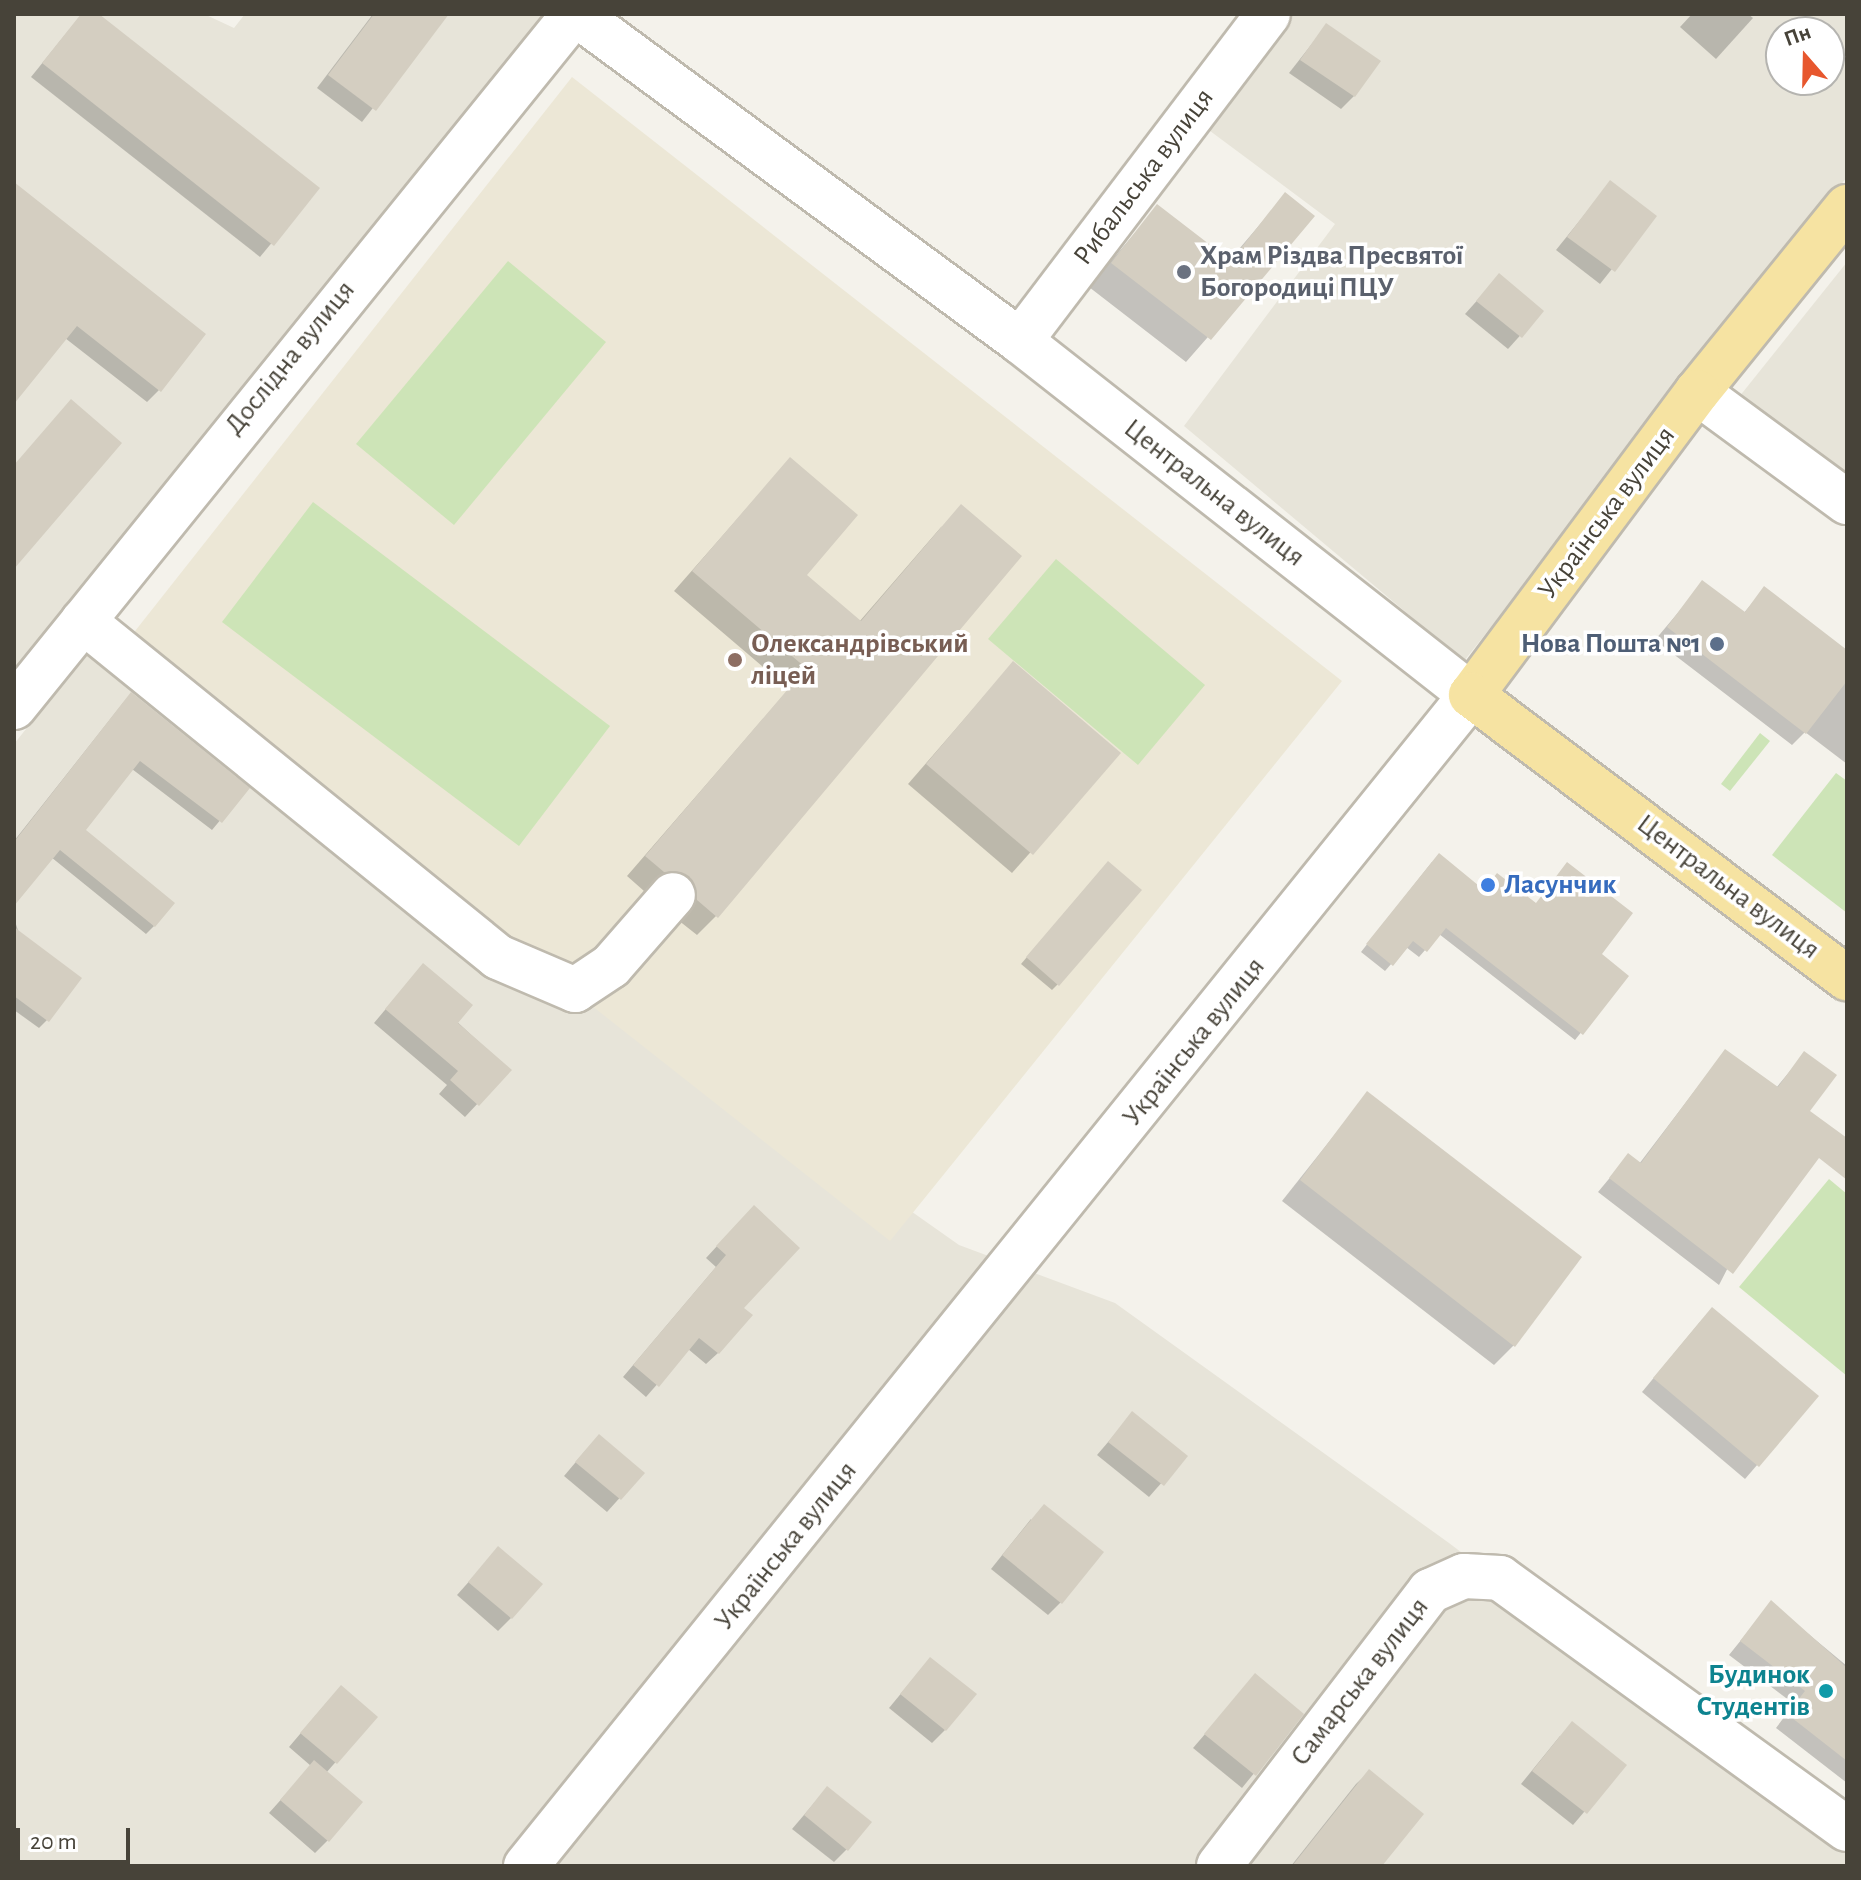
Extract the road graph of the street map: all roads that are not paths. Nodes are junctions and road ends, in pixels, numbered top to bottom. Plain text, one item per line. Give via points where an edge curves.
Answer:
1 (575, 14) edge
2 (1268, 14) edge
3 (1847, 207) edge
4 (1020, 341) junction
5 (1697, 392) junction
6 (1847, 502) edge
7 (83, 621) junction
8 (1471, 695) junction
9 (14, 707) edge
10 (673, 895) dead end
11 (1847, 978) edge
12 (1847, 1829) edge
13 (526, 1866) edge
14 (1219, 1866) edge

1 - 4 street, Центральна вулиця
1 - 7 street, Дослідна вулиця
2 - 4 street, Рибальська вулиця
3 - 5 main road, Українська вулиця
4 - 8 street, Центральна вулиця
5 - 6 street
5 - 8 main road, Українська вулиця
7 - 9 street, Дослідна вулиця
7 - 10 street via 498,957 575,990 611,966
8 - 11 main road, Центральна вулиця
8 - 13 street, Українська вулиця
12 - 14 street, Самарська вулиця via 1500,1578 1464,1576 1430,1591

